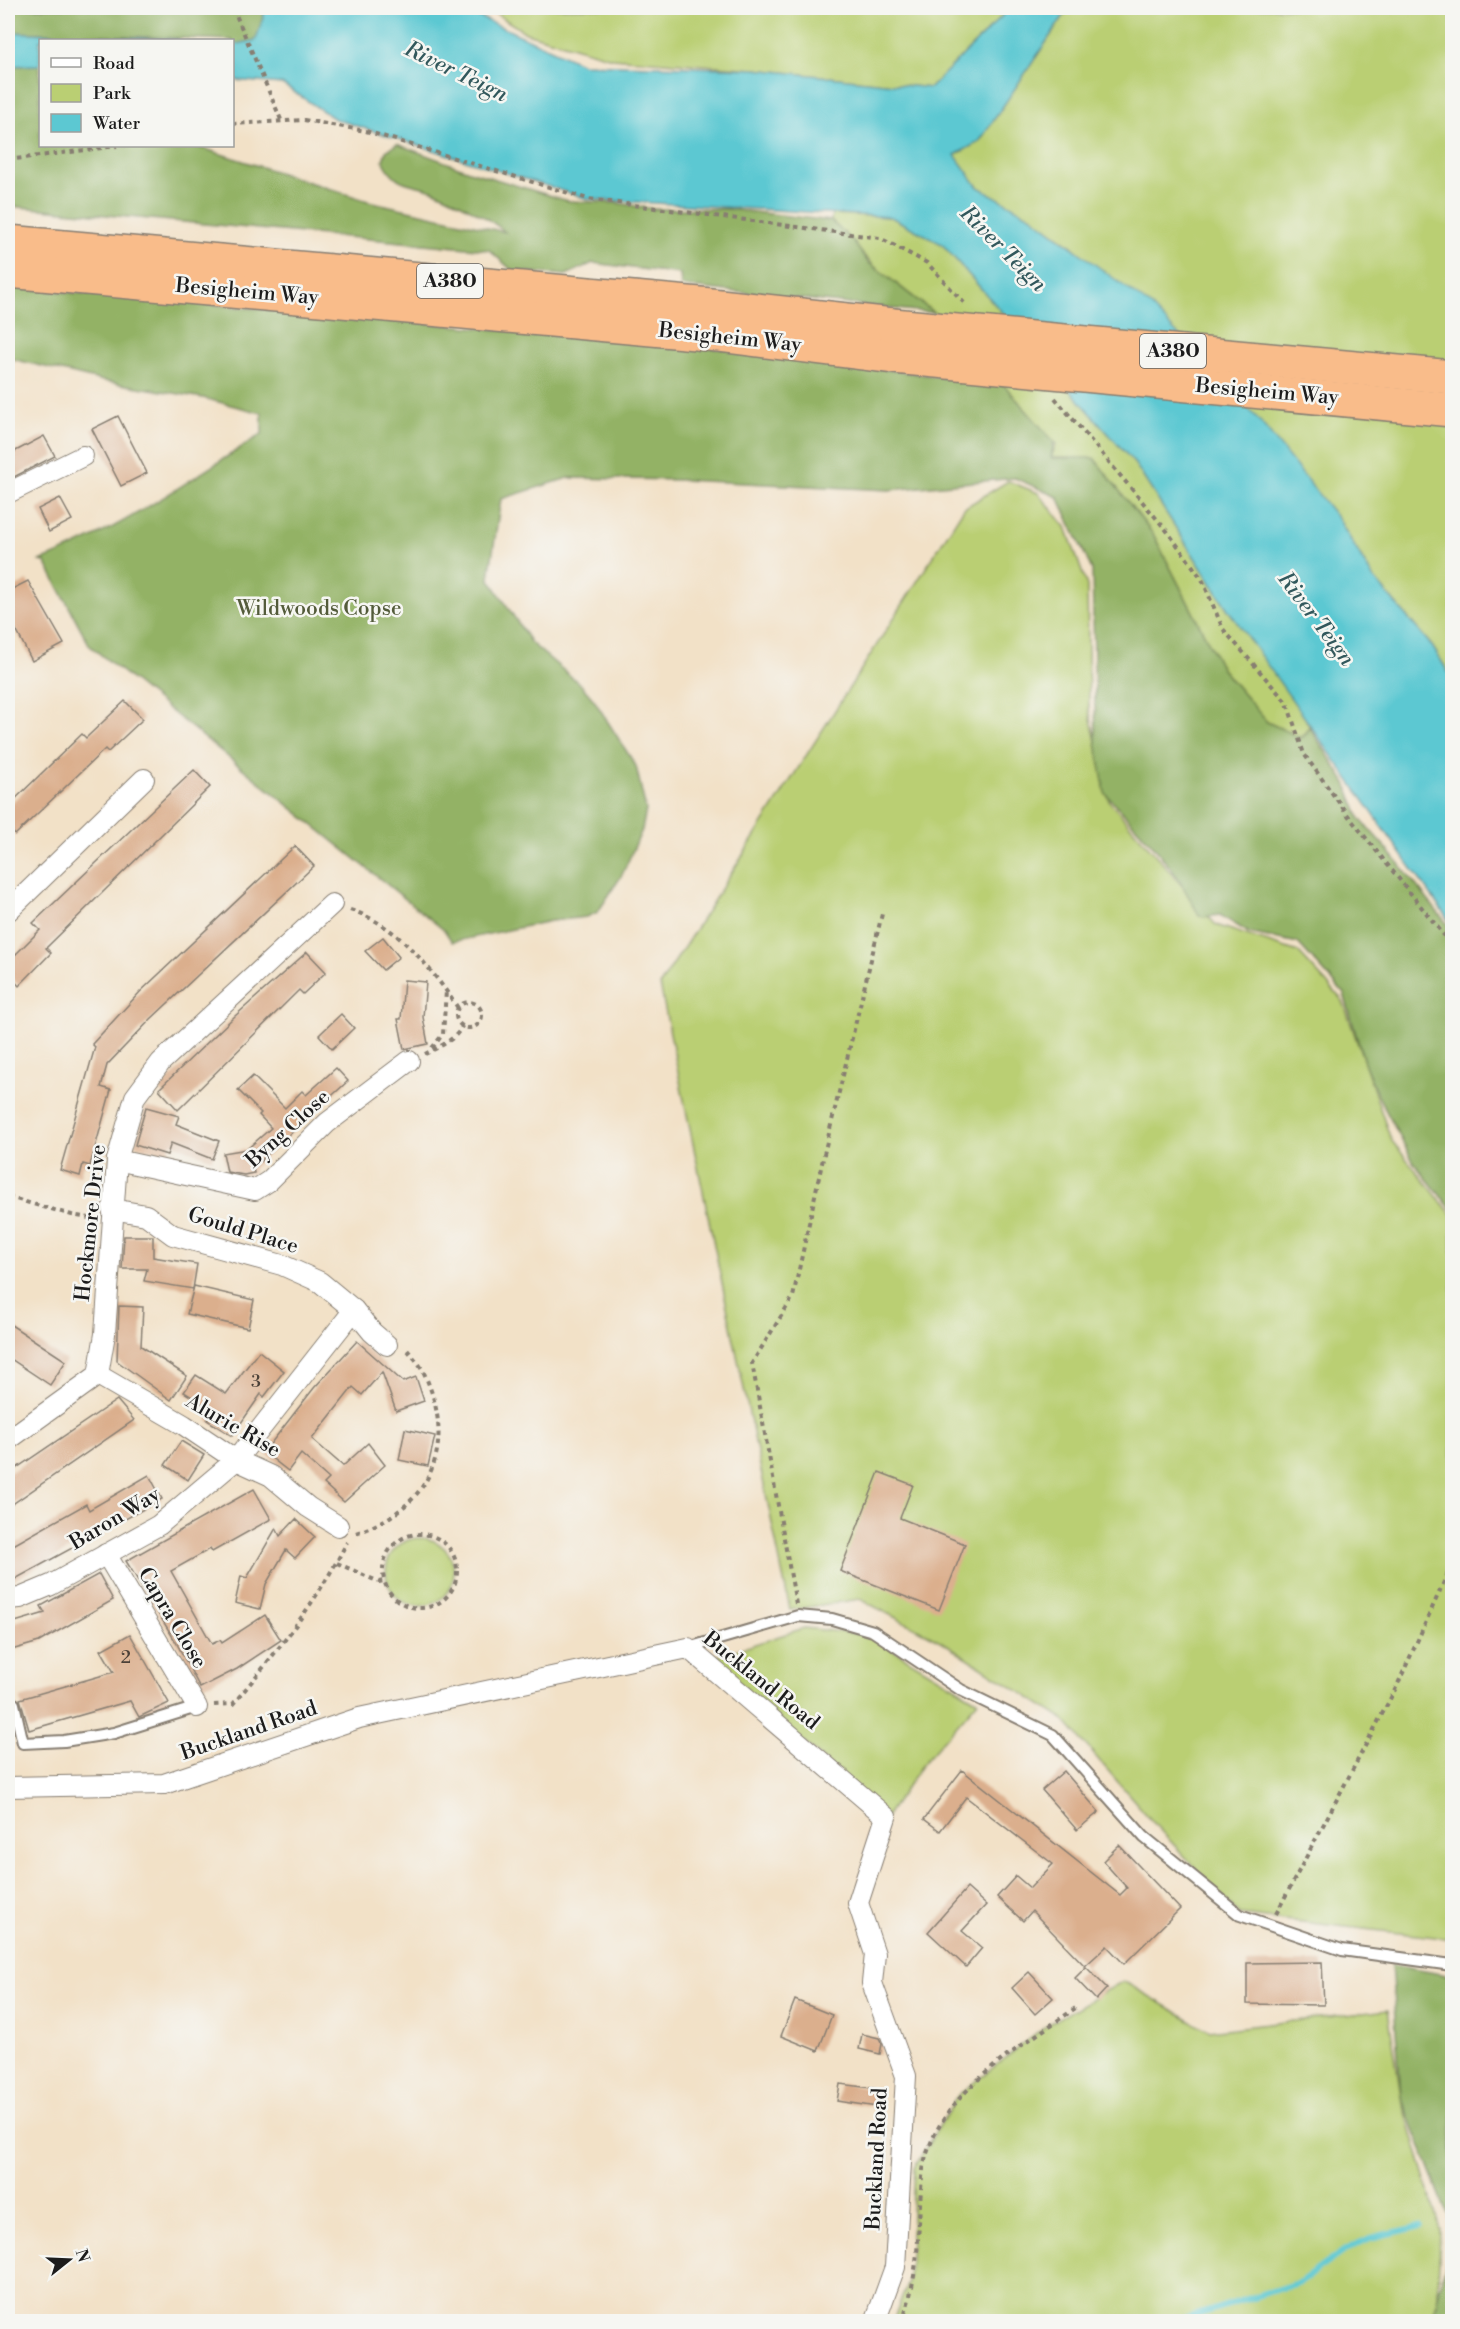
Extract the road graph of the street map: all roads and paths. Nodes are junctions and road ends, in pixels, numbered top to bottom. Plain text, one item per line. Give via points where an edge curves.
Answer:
1 (233, 8) edge
2 (282, 122) junction
3 (234, 124) edge
4 (109, 147) edge
5 (8, 160) edge
6 (8, 242) edge
7 (8, 272) edge
8 (974, 312) dead end
9 (1452, 377) edge
10 (1047, 389) dead end
11 (1452, 410) edge
12 (82, 456) dead end
13 (8, 493) edge
14 (144, 779) dead end
15 (332, 904) joint
16 (8, 912) edge
17 (882, 914) dead end
18 (1452, 945) edge
19 (446, 991) junction
20 (458, 1008) junction
21 (462, 1026) junction
22 (430, 1051) junction
23 (409, 1060) joint
24 (117, 1160) junction
25 (8, 1197) edge
26 (112, 1215) junction
27 (354, 1310) junction
28 (387, 1345) dead end
29 (98, 1375) junction
30 (8, 1440) edge
31 (236, 1461) junction
32 (338, 1526) dead end
33 (106, 1554) junction
34 (337, 1563) dead end
35 (1452, 1564) edge
36 (384, 1581) junction
37 (8, 1599) edge
38 (798, 1616) junction
39 (688, 1648) junction
40 (14, 1704) dead end
41 (197, 1707) joint
42 (8, 1787) edge
43 (1270, 1926) junction
44 (1452, 1965) edge
45 (1077, 2007) dead end
46 (875, 2322) edge
47 (902, 2322) edge

1 - 2 path
2 - 3 path
2 - 8 path via 304,120 366,131 588,199 880,238 927,263
4 - 5 path
6 - 9 highway, Besigheim Way / A380, bridge via 687,302
7 - 11 highway, Besigheim Way / A380, bridge via 706,334 894,357
10 - 18 path via 1167,531 1202,579 1223,629 1287,704 1304,754
12 - 13 street
14 - 16 street
15 - 19 path via 375,918 401,939
15 - 24 street, Hockmore Drive via 161,1062 135,1097
17 - 38 path via 793,1297 752,1363
19 - 20 path
19 - 22 path via 443,1034
20 - 21 path via 456,1017
20 - 21 path via 471,1002 482,1014 477,1026
21 - 22 path via 447,1042
22 - 23 path
23 - 24 street, Byng Close via 327,1123 255,1190
24 - 26 street, Hockmore Drive
25 - 26 path via 72,1215
26 - 27 street, Gould Place via 146,1215 173,1235 282,1265 320,1282
26 - 29 street, Hockmore Drive via 105,1334
27 - 28 street, Gould Place
27 - 31 street
29 - 30 street
29 - 31 street, Aluric Rise via 184,1425
31 - 32 street, Aluric Rise via 271,1476
31 - 33 street, Baron Way via 159,1525
33 - 37 street, Baron Way via 51,1585
33 - 41 street, Capra Close
34 - 36 path
35 - 43 path via 1397,1686
36 - 36 path via 383,1570 390,1550 408,1536 440,1539 457,1565 458,1575 451,1593 427,1608 405,1606
38 - 39 lane
38 - 43 lane via 832,1619 873,1631 961,1690 1053,1735 1144,1837 1240,1915
39 - 42 street, Buckland Road via 359,1719 164,1784
39 - 46 street, Buckland Road via 885,1817 858,1903 875,1954 872,1983 906,2076 895,2267
40 - 41 lane via 23,1743 114,1734
43 - 44 lane via 1342,1950
45 - 47 path via 974,2082 935,2132 922,2175 918,2265

